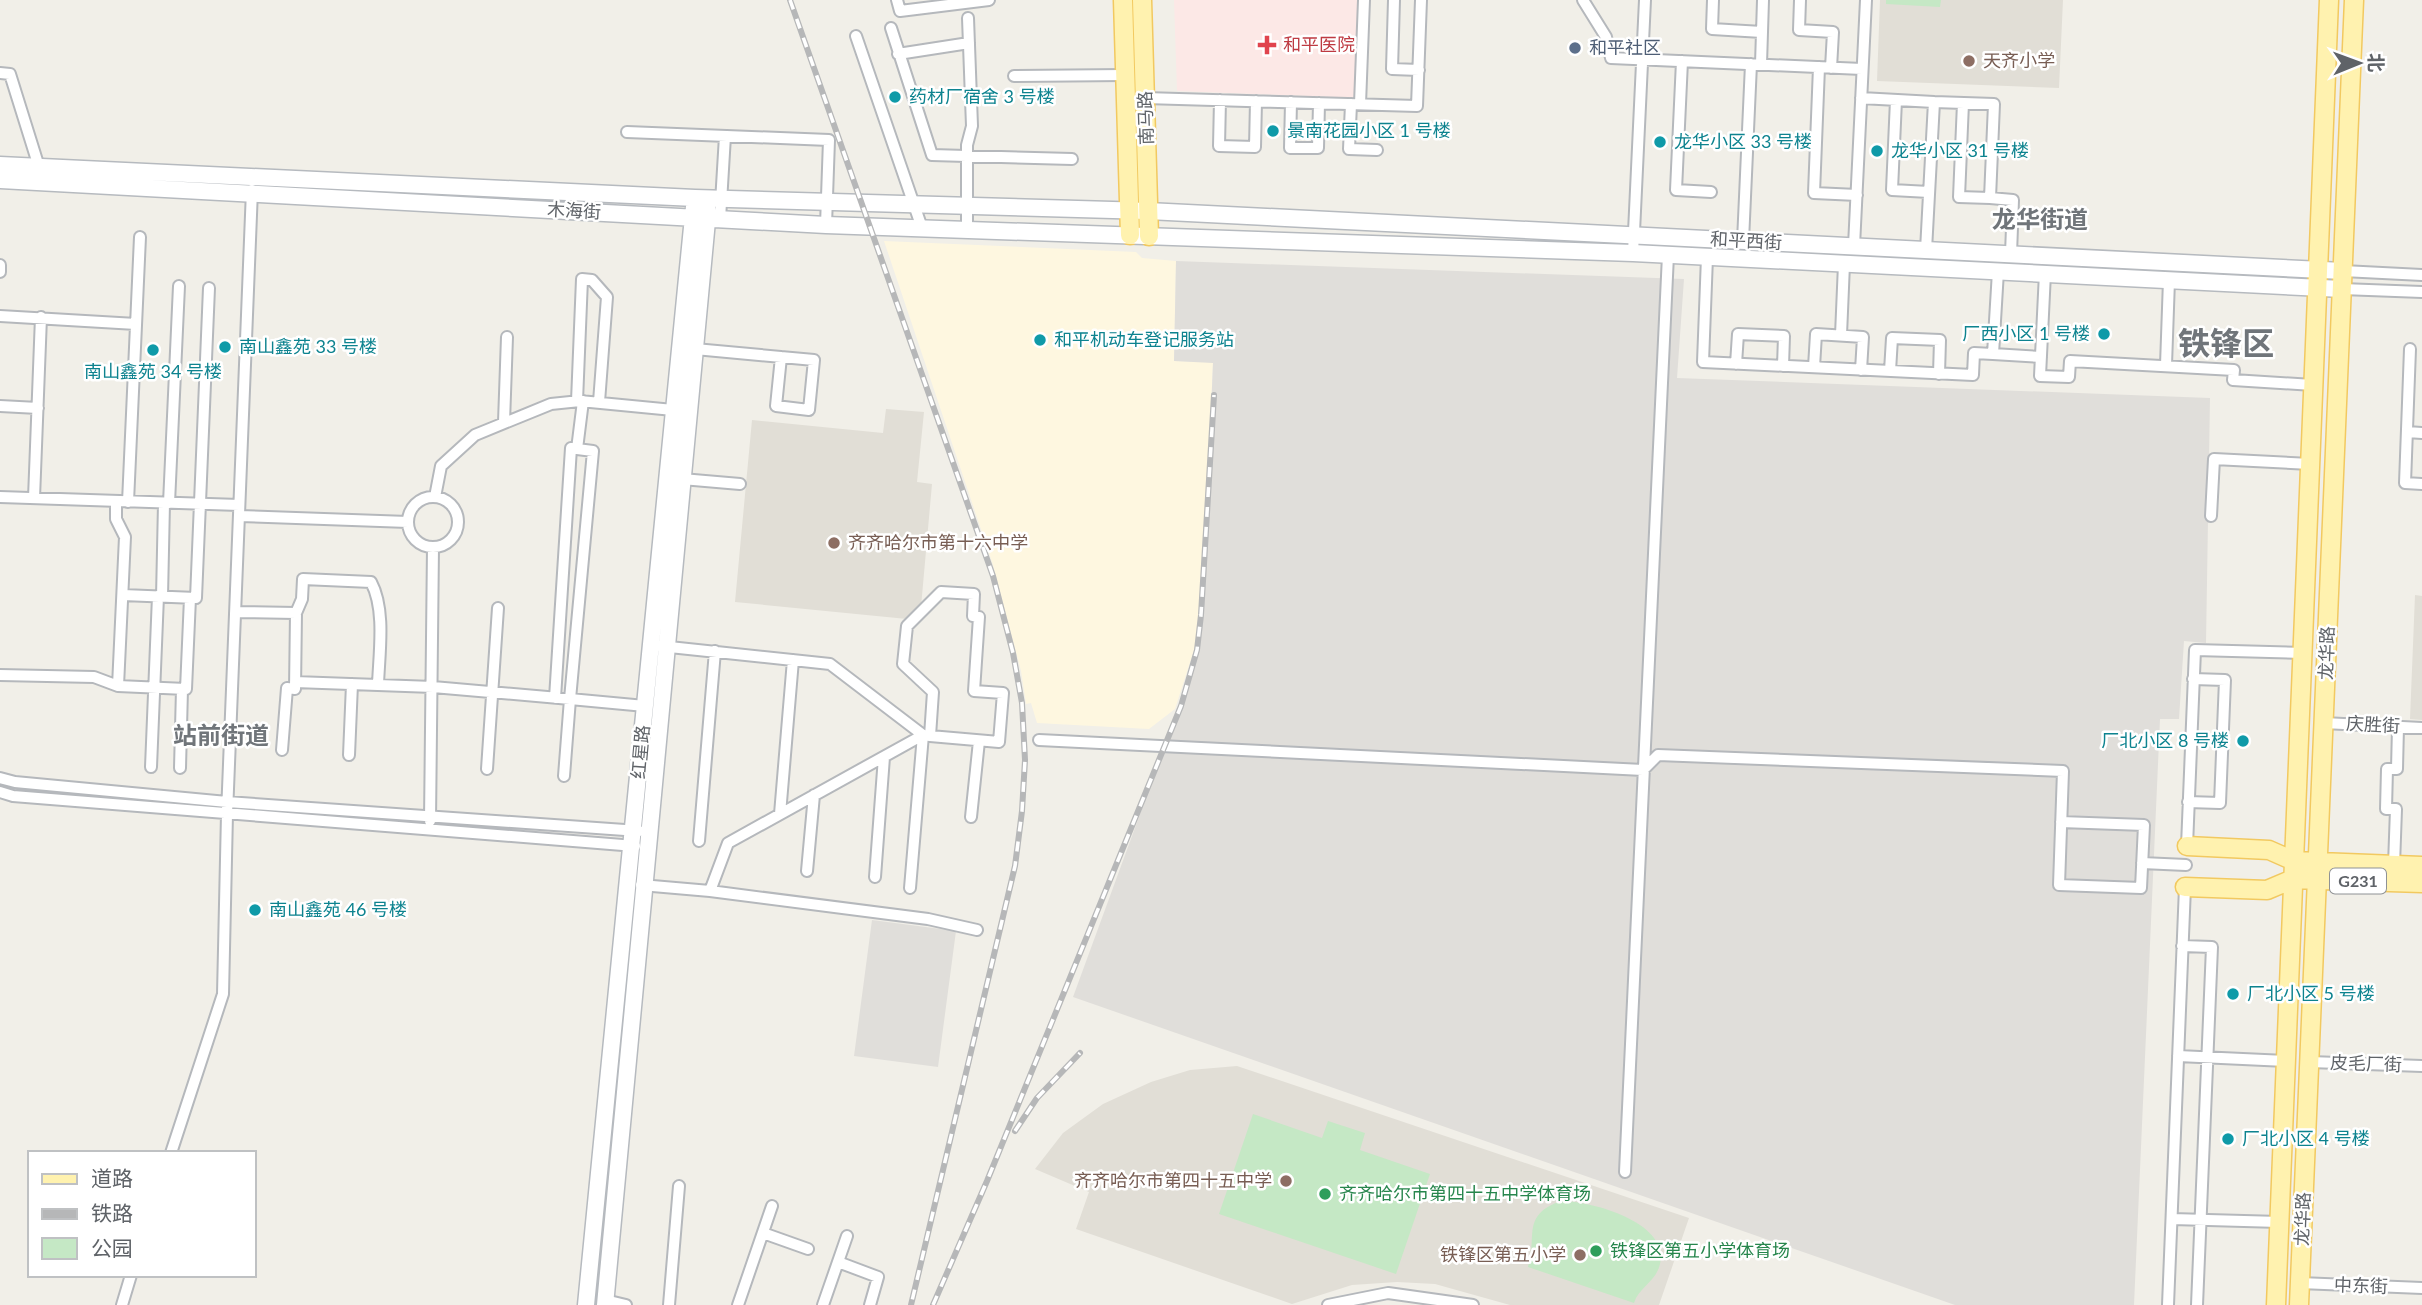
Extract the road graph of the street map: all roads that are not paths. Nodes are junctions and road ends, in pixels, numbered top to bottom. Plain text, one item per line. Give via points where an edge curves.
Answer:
1 (897, 0) edge
2 (982, 0) edge
3 (1123, 0) edge
4 (1142, 0) edge
5 (1364, 0) edge
6 (1394, 0) edge
7 (1421, 0) edge
8 (1583, 0) edge
9 (1645, 0) edge
10 (1713, 0) edge
11 (1763, 0) edge
12 (1800, 0) edge
13 (1866, 0) edge
14 (2329, 0) edge
15 (2354, 0) edge
16 (968, 19) dead end
17 (891, 28) dead end
18 (1762, 32) junction
19 (856, 36) dead end
20 (969, 43) junction
21 (898, 54) junction
22 (1642, 59) junction
23 (1682, 61) junction
24 (1756, 64) junction
25 (1825, 67) junction
26 (1862, 69) junction
27 (1419, 70) junction
28 (0, 73) edge
29 (1125, 75) junction
30 (1014, 76) dead end
31 (1145, 98) junction
32 (1861, 98) junction
33 (1220, 100) junction
34 (1896, 100) junction
35 (1256, 101) junction
36 (1291, 102) junction
37 (1934, 102) junction
38 (1320, 103) junction
39 (1963, 103) junction
40 (1355, 104) junction
41 (626, 132) dead end
42 (725, 136) junction
43 (1377, 150) dead end
44 (967, 155) junction
45 (1072, 159) dead end
46 (0, 165) edge
47 (39, 167) junction
48 (0, 180) edge
49 (252, 185) junction
50 (1711, 192) dead end
51 (1929, 192) junction
52 (1857, 195) junction
53 (708, 198) junction
54 (1990, 198) junction
55 (827, 202) junction
56 (912, 204) junction
57 (967, 205) junction
58 (1129, 210) junction
59 (1148, 211) junction
60 (707, 218) junction
61 (826, 225) junction
62 (922, 228) junction
63 (967, 228) junction
64 (1130, 235) junction
65 (1634, 235) junction
66 (1149, 236) junction
67 (140, 237) dead end
68 (1744, 241) junction
69 (1854, 246) junction
70 (1926, 250) junction
71 (1633, 253) junction
72 (2011, 254) junction
73 (1668, 255) junction
74 (1707, 257) junction
75 (1844, 264) junction
76 (0, 265) edge
77 (2318, 270) junction
78 (1998, 271) junction
79 (2343, 271) junction
80 (0, 272) edge
81 (2045, 273) junction
82 (2422, 275) edge
83 (2169, 280) junction
84 (179, 286) dead end
85 (209, 288) dead end
86 (2317, 289) junction
87 (2342, 289) junction
88 (2422, 292) edge
89 (0, 316) edge
90 (41, 317) junction
91 (136, 324) junction
92 (1841, 335) junction
93 (507, 337) dead end
94 (695, 349) junction
95 (2410, 349) dead end
96 (1993, 354) junction
97 (2041, 356) junction
98 (781, 357) junction
99 (1737, 364) junction
100 (2165, 365) junction
101 (1783, 366) junction
102 (1814, 368) junction
103 (1861, 370) junction
104 (1890, 371) junction
105 (1939, 374) junction
106 (2313, 385) junction
107 (580, 401) junction
108 (599, 402) junction
109 (0, 406) edge
110 (38, 408) junction
111 (673, 410) junction
112 (504, 422) junction
113 (2407, 432) junction
114 (2422, 433) edge
115 (577, 449) junction
116 (2310, 464) junction
117 (682, 479) junction
118 (740, 484) dead end
119 (2422, 484) edge
120 (0, 497) edge
121 (34, 498) junction
122 (435, 498) junction
123 (116, 501) junction
124 (128, 502) junction
125 (167, 503) junction
126 (200, 504) junction
127 (565, 504) junction
128 (588, 507) junction
129 (239, 511) junction
130 (2211, 516) dead end
131 (408, 522) junction
132 (433, 547) junction
133 (122, 595) junction
134 (160, 596) junction
135 (190, 598) junction
136 (498, 608) dead end
137 (235, 612) junction
138 (296, 613) junction
139 (560, 613) junction
140 (577, 622) junction
141 (659, 645) junction
142 (715, 652) junction
143 (2302, 653) junction
144 (793, 660) junction
145 (0, 675) edge
146 (2193, 679) junction
147 (295, 682) junction
148 (352, 684) junction
149 (378, 685) junction
150 (118, 686) junction
151 (433, 687) junction
152 (154, 688) junction
153 (182, 689) junction
154 (492, 692) junction
155 (555, 698) junction
156 (570, 699) junction
157 (645, 706) junction
158 (2324, 723) junction
159 (2398, 727) junction
160 (2422, 728) edge
161 (927, 735) junction
162 (1039, 740) dead end
163 (979, 741) junction
164 (282, 750) dead end
165 (349, 755) dead end
166 (884, 757) junction
167 (151, 767) dead end
168 (180, 768) dead end
169 (487, 769) dead end
170 (1643, 770) junction
171 (564, 776) dead end
172 (0, 778) edge
173 (0, 793) edge
174 (814, 796) junction
175 (227, 802) junction
176 (2188, 802) junction
177 (227, 814) junction
178 (780, 814) junction
179 (430, 816) junction
180 (971, 817) dead end
181 (2061, 822) junction
182 (430, 830) junction
183 (640, 839) junction
184 (699, 841) dead end
185 (2187, 846) joint
186 (2142, 863) junction
187 (2186, 865) dead end
188 (2395, 865) junction
189 (2422, 866) edge
190 (2294, 870) junction
191 (807, 871) dead end
192 (2318, 871) junction
193 (875, 877) dead end
194 (2422, 883) edge
195 (636, 884) junction
196 (2185, 887) joint
197 (909, 888) dead end
198 (710, 891) junction
199 (977, 930) dead end
200 (2182, 946) junction
201 (2178, 1056) junction
202 (2207, 1057) junction
203 (2286, 1060) junction
204 (2309, 1062) junction
205 (2422, 1066) edge
206 (172, 1151) edge
207 (1625, 1172) dead end
208 (679, 1186) dead end
209 (772, 1206) dead end
210 (2172, 1219) junction
211 (2200, 1220) junction
212 (2280, 1223) junction
213 (763, 1233) junction
214 (847, 1236) dead end
215 (808, 1249) dead end
216 (838, 1262) junction
217 (130, 1277) edge
218 (2300, 1283) junction
219 (2422, 1288) edge
220 (605, 1302) edge
221 (122, 1305) edge
222 (586, 1305) edge
223 (626, 1305) edge
224 (669, 1305) edge
225 (738, 1305) edge
226 (823, 1305) edge
227 (870, 1305) edge
228 (1328, 1305) edge
229 (1473, 1305) edge
230 (2168, 1305) edge
231 (2197, 1305) edge
232 (2276, 1305) edge
233 (2300, 1305) edge

1 - 2 street via 900,11
3 - 29 main road, 南马路
4 - 31 main road, 南马路
5 - 40 street
6 - 27 street via 1392,69
7 - 27 street
8 - 22 street via 1606,37 1611,58
9 - 22 street
10 - 18 street via 1712,29
11 - 18 street
12 - 25 street via 1799,30 1833,32
13 - 26 street
14 - 77 main road, 龙华路
15 - 79 main road, 龙华路
16 - 20 street
17 - 21 street
18 - 24 street
19 - 56 street
20 - 21 street
20 - 44 street via 972,126
21 - 44 street via 932,155
22 - 23 street
22 - 65 street
23 - 24 street
23 - 50 street via 1676,190
24 - 25 street
24 - 68 street
25 - 26 street
25 - 52 street via 1814,193
26 - 32 street
27 - 40 street via 1417,106
28 - 47 street via 10,74
29 - 30 street
29 - 58 main road, 南马路
31 - 33 street
31 - 59 main road, 南马路
32 - 34 street
32 - 52 street
33 - 35 street
33 - 35 street via 1219,146 1255,147
34 - 37 street
34 - 51 street via 1892,190
35 - 36 street
36 - 38 street
36 - 38 street via 1290,148 1318,148
37 - 39 street
37 - 51 street
38 - 40 street
39 - 54 street via 1994,104
39 - 54 street via 1959,197
40 - 43 street via 1349,149
41 - 42 street
42 - 53 street
42 - 55 street via 829,141
44 - 45 street
44 - 57 street
46 - 47 main road, 木海街
47 - 49 main road, 木海街
48 - 49 main road, 木海街
49 - 53 main road, 木海街
49 - 60 main road, 木海街
49 - 129 street
51 - 70 street
52 - 69 street
53 - 55 main road, 木海街
53 - 60 main road, 红星路
53 - 60 street
54 - 72 street via 2013,200
55 - 56 main road, 木海街
55 - 61 street
56 - 57 main road, 木海街
56 - 62 street
57 - 58 main road, 木海街
57 - 63 street
58 - 59 main road, 木海街
58 - 64 main road, 南马路
59 - 65 main road, 和平西街
59 - 66 main road, 南马路
60 - 61 main road, 木海街
60 - 94 main road, 红星路
60 - 111 main road, 红星路
61 - 62 main road, 木海街
62 - 63 main road, 木海街
63 - 64 main road, 木海街
64 - 66 main road, 木海街
65 - 68 main road, 和平西街
65 - 71 street
66 - 71 main road, 和平西街
67 - 91 street
68 - 69 main road, 和平西街
69 - 70 main road, 和平西街
70 - 72 main road, 和平西街
71 - 73 main road, 和平西街
72 - 77 main road, 和平西街
73 - 74 main road, 和平西街
73 - 170 street
74 - 75 main road, 和平西街
74 - 99 street via 1703,362
75 - 78 main road, 和平西街
75 - 92 street
76 - 80 street
77 - 79 main road, 和平西街
77 - 86 main road, 龙华路
78 - 81 main road, 和平西街
78 - 96 street
79 - 82 street
79 - 87 main road, 龙华路
81 - 83 main road, 和平西街
81 - 97 street
83 - 86 main road, 和平西街
83 - 100 street
84 - 125 street
85 - 126 street
86 - 87 main road, 和平西街
86 - 106 main road, 龙华路
87 - 88 street
87 - 158 main road, 龙华路
89 - 90 street
90 - 91 street
90 - 110 street
91 - 124 street
92 - 102 street via 1816,334
92 - 103 street via 1863,337
93 - 112 street
94 - 98 street
94 - 117 main road, 红星路
95 - 113 street
96 - 97 street
96 - 105 street via 1974,354 1973,375
97 - 100 street via 2040,376 2069,377 2070,361
98 - 98 street via 814,360 809,410 776,407
99 - 101 street
99 - 101 street via 1738,334 1784,336
100 - 106 street via 2234,370 2233,380
101 - 102 street
102 - 103 street
103 - 104 street
104 - 105 street
104 - 105 street via 1892,338 1940,340
106 - 116 main road, 龙华路
107 - 108 street
107 - 108 street via 582,279 592,280 607,298
107 - 112 street via 551,404
107 - 115 street
108 - 111 street
109 - 110 street
110 - 121 street
111 - 141 main road, 红星路
112 - 122 street via 475,435 441,466
113 - 114 street
113 - 119 street via 2405,483
115 - 127 street via 571,448
115 - 128 street via 593,451
116 - 130 street via 2214,459
116 - 143 main road, 龙华路
117 - 118 street
117 - 141 main road, 红星路
120 - 121 street
121 - 123 street
122 - 131 street via 416,503
122 - 132 street via 449,502 458,526 451,540
123 - 124 street
123 - 133 street via 116,519 125,537
124 - 125 street
125 - 126 street
125 - 134 street
126 - 129 street
126 - 135 street via 196,598
127 - 128 street
127 - 139 street
128 - 140 street
129 - 131 street
129 - 137 street
131 - 132 street via 415,540
132 - 151 street
133 - 134 street
133 - 150 street
134 - 135 street
134 - 152 street
135 - 153 street via 186,689
136 - 154 street
137 - 138 street
137 - 175 street
138 - 147 street
138 - 149 street via 303,579 371,582 380,632
139 - 140 street
139 - 155 street
140 - 156 street
141 - 142 street
141 - 157 main road, 红星路
141 - 183 main road, 红星路
142 - 144 street
142 - 184 street
143 - 146 street via 2195,650
143 - 190 main road, 龙华路
144 - 161 street via 830,664
144 - 178 street
145 - 150 street via 94,677
146 - 176 street
146 - 176 street via 2225,680 2220,803
147 - 148 street
147 - 164 street via 295,689 286,688
148 - 149 street
148 - 165 street
149 - 151 street
150 - 152 street
151 - 154 street
151 - 179 street
152 - 153 street
152 - 167 street
153 - 168 street
154 - 155 street
154 - 169 street
155 - 156 street
156 - 157 street
156 - 171 street
157 - 183 main road, 红星路
158 - 159 street, 庆胜街
158 - 192 main road, 龙华路
159 - 160 street, 庆胜街
159 - 188 street via 2397,769 2387,769 2386,808 2396,809
161 - 163 street
161 - 163 street via 933,692 903,664 907,625 942,592 974,594 973,616 979,617 974,691 1003,694 999,742
161 - 166 street
161 - 197 street
162 - 170 street
163 - 180 street
166 - 174 street
166 - 193 street
170 - 181 street via 1658,755 2063,771
170 - 207 street
172 - 175 street
173 - 177 street
174 - 178 street
174 - 191 street
175 - 177 street
175 - 179 street
176 - 185 street
177 - 182 street
177 - 206 street via 223,994
178 - 198 street via 728,843
179 - 182 street
179 - 183 street
181 - 186 street via 2144,825
181 - 186 street via 2059,886 2141,888
182 - 183 street
183 - 195 main road, 红星路
185 - 190 main road via 2269,850
186 - 187 street
188 - 189 main road, G231
188 - 192 main road, G231
190 - 192 main road, G231
190 - 196 main road via 2267,890
190 - 203 main road, 龙华路
192 - 194 main road, G231
192 - 204 main road, 龙华路
195 - 198 street
195 - 220 main road, 红星路
195 - 222 main road, 红星路
196 - 200 street
198 - 199 street via 928,919
200 - 201 street
200 - 202 street via 2212,947
201 - 202 street
201 - 210 street
202 - 203 street
202 - 211 street
203 - 212 main road, 龙华路
204 - 205 street, 皮毛厂街
204 - 218 main road, 龙华路
208 - 224 street
209 - 213 street
210 - 211 street
210 - 230 street
211 - 212 street
211 - 231 street
212 - 232 main road, 龙华路
213 - 215 street
213 - 225 street
214 - 216 street
216 - 226 street
216 - 227 street via 878,1276
217 - 221 street
218 - 219 street, 中东街
218 - 233 main road, 龙华路
220 - 223 street
228 - 229 street via 1388,1293

